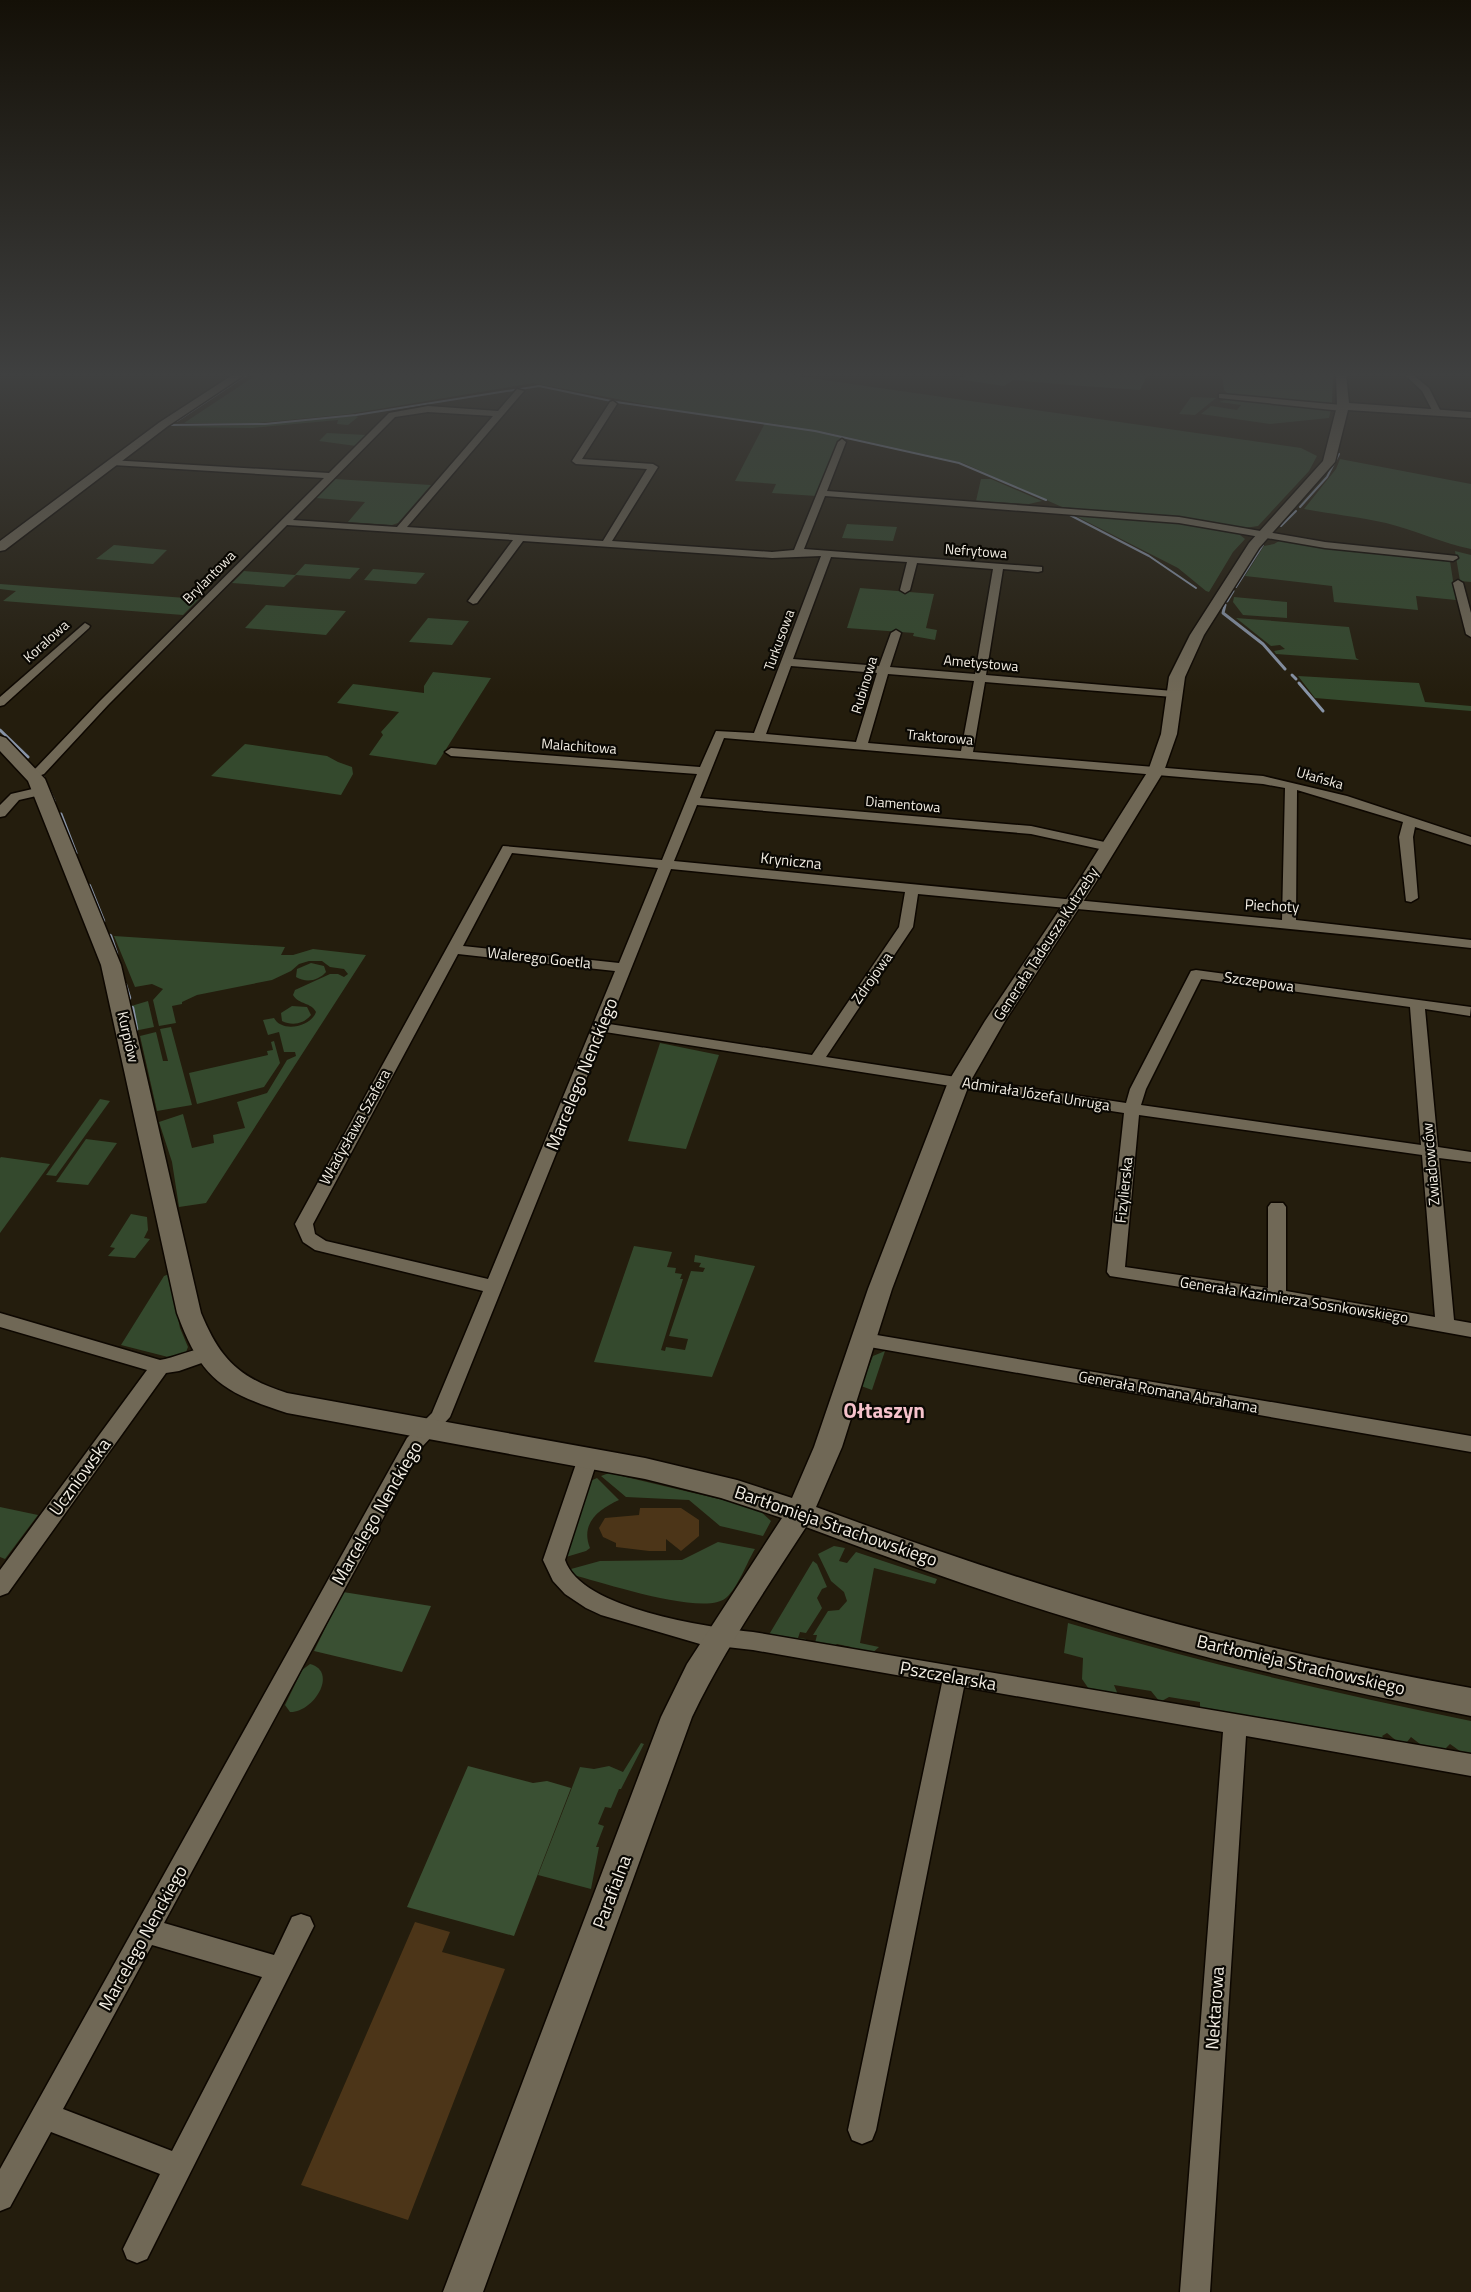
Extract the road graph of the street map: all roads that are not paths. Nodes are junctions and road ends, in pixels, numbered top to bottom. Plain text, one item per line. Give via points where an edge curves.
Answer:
1 (88, 481) edge
2 (326, 481) edge
3 (441, 481) edge
4 (644, 481) edge
5 (826, 481) edge
6 (1313, 481) edge
7 (821, 493) junction
8 (286, 522) junction
9 (400, 530) junction
10 (1265, 534) junction
11 (520, 538) junction
12 (605, 545) junction
13 (0, 547) edge
14 (798, 552) junction
15 (827, 554) junction
16 (1453, 558) dead end
17 (913, 560) junction
18 (998, 566) junction
19 (1038, 569) dead end
20 (1458, 584) dead end
21 (905, 590) dead end
22 (473, 601) dead end
23 (85, 626) dead end
24 (896, 633) dead end
25 (1471, 634) edge
26 (786, 663) junction
27 (883, 670) junction
28 (980, 678) junction
29 (1173, 694) junction
30 (0, 703) edge
31 (720, 734) joint
32 (759, 736) junction
33 (0, 741) edge
34 (861, 745) junction
35 (451, 752) dead end
36 (966, 754) junction
37 (705, 771) junction
38 (1156, 771) junction
39 (33, 777) junction
40 (1291, 784) junction
41 (693, 801) junction
42 (0, 813) edge
43 (1410, 822) junction
44 (1471, 841) edge
45 (1109, 847) junction
46 (508, 849) joint
47 (668, 866) junction
48 (912, 890) junction
49 (1411, 898) dead end
50 (1072, 904) junction
51 (1289, 923) junction
52 (1471, 944) edge
53 (453, 949) junction
54 (625, 968) junction
55 (1417, 1005) junction
56 (1470, 1011) edge
57 (601, 1027) junction
58 (816, 1060) junction
59 (959, 1082) junction
60 (1132, 1109) junction
61 (1429, 1152) junction
62 (1471, 1157) edge
63 (1277, 1207) dead end
64 (1116, 1272) joint
65 (494, 1287) junction
66 (1277, 1296) junction
67 (0, 1320) edge
68 (1445, 1324) junction
69 (1471, 1330) edge
70 (865, 1340) junction
71 (206, 1354) junction
72 (160, 1366) junction
73 (429, 1428) junction
74 (1471, 1444) edge
75 (586, 1463) junction
76 (800, 1513) junction
77 (0, 1587) edge
78 (719, 1638) junction
79 (955, 1677) junction
80 (1471, 1702) edge
81 (1235, 1725) junction
82 (1471, 1765) edge
83 (301, 1926) dead end
84 (147, 1931) junction
85 (280, 1969) junction
86 (45, 2116) junction
87 (862, 2130) dead end
88 (177, 2167) junction
89 (0, 2197) edge
90 (137, 2249) dead end
91 (464, 2292) edge
92 (1195, 2292) edge

1 - 13 street
2 - 8 street, Brylantowa
3 - 9 street
4 - 12 street
5 - 7 street
6 - 10 street, Generała Tadeusza Kutrzeby
7 - 10 street via 1137,516
7 - 14 street
8 - 9 street, Nefrytowa
8 - 39 street, Brylantowa
9 - 11 street, Nefrytowa
10 - 16 street via 1354,549
10 - 29 street, Generała Tadeusza Kutrzeby via 1237,570 1197,635 1180,667
11 - 12 street, Nefrytowa
11 - 22 street
12 - 14 street, Nefrytowa via 772,555
14 - 15 street, Nefrytowa
15 - 17 street, Nefrytowa
15 - 26 street, Turkusowa
17 - 18 street, Nefrytowa
17 - 21 street
18 - 19 street, Nefrytowa
18 - 28 street
20 - 25 street
23 - 30 street, Koralowa
24 - 27 street, Rubinowa
26 - 27 street, Ametystowa
26 - 32 street, Turkusowa
27 - 28 street, Ametystowa
27 - 34 street, Rubinowa
28 - 29 street, Ametystowa
28 - 36 street
29 - 38 street, Generała Tadeusza Kutrzeby via 1169,734
31 - 32 street, Traktorowa
31 - 37 street, Marcelego Nenckiego
32 - 34 street, Traktorowa
33 - 39 street, Kurpiów
34 - 36 street, Traktorowa
35 - 37 street, Malachitowa
36 - 38 street, Traktorowa
37 - 41 street, Marcelego Nenckiego
38 - 40 street, Ułańska
38 - 45 street, Generała Tadeusza Kutrzeby
39 - 42 street
39 - 71 street, Kurpiów via 111,965 189,1313
40 - 43 street, Ułańska
40 - 51 street
41 - 45 street, Diamentowa via 1032,830
41 - 47 street, Marcelego Nenckiego
43 - 44 street, Ułańska
43 - 49 street via 1406,837
45 - 50 street, Generała Tadeusza Kutrzeby
46 - 47 street, Kryniczna
46 - 53 street, Władysława Szafera
47 - 48 street, Kryniczna
47 - 54 street, Marcelego Nenckiego
48 - 50 street, Kryniczna
48 - 58 street, Zdrojowa via 906,927
50 - 51 street, Piechoty
50 - 59 street, Generała Tadeusza Kutrzeby
51 - 52 street, Piechoty
53 - 54 street, Walerego Goetla
53 - 65 street, Władysława Szafera via 308,1214 305,1234 315,1244 329,1248
54 - 57 street, Marcelego Nenckiego
55 - 56 street, Szczepowa
55 - 60 street, Szczepowa via 1196,974 1138,1089
55 - 61 street, Zwiadowców
57 - 58 street, Admirała Józefa Unruga
57 - 65 street, Marcelego Nenckiego
58 - 59 street, Admirała Józefa Unruga
59 - 60 street, Admirała Józefa Unruga
59 - 70 street, Generała Tadeusza Kutrzeby via 890,1261
60 - 61 street, Admirała Józefa Unruga
60 - 64 street, Fizylierska
61 - 62 street, Admirała Józefa Unruga
61 - 68 street, Zwiadowców
63 - 66 street
64 - 66 street, Generała Kazimierza Sosnkowskiego
65 - 73 street, Marcelego Nenckiego via 440,1417
66 - 68 street, Generała Kazimierza Sosnkowskiego
67 - 72 street
68 - 69 street, Generała Kazimierza Sosnkowskiego
70 - 74 street, Generała Romana Abrahama
70 - 76 street, Generała Tadeusza Kutrzeby
71 - 72 street
71 - 73 street, Bartłomieja Strachowskiego via 227,1376 261,1394
72 - 77 street, Uczniowska
73 - 75 street, Bartłomieja Strachowskiego
73 - 84 street, Marcelego Nenckiego via 414,1443
75 - 76 street, Bartłomieja Strachowskiego via 719,1487
75 - 78 street, Pszczelarska via 554,1560 564,1579 586,1599 601,1606
76 - 78 street, Parafialna
76 - 80 street, Bartłomieja Strachowskiego via 1110,1618 1373,1684
78 - 79 street, Pszczelarska
78 - 91 street, Parafialna via 677,1717
79 - 81 street, Pszczelarska
79 - 87 street
81 - 82 street, Pszczelarska
81 - 92 street, Nektarowa
83 - 85 street
84 - 85 street
84 - 86 street, Marcelego Nenckiego
85 - 88 street
86 - 88 street
86 - 89 street, Marcelego Nenckiego
88 - 90 street

